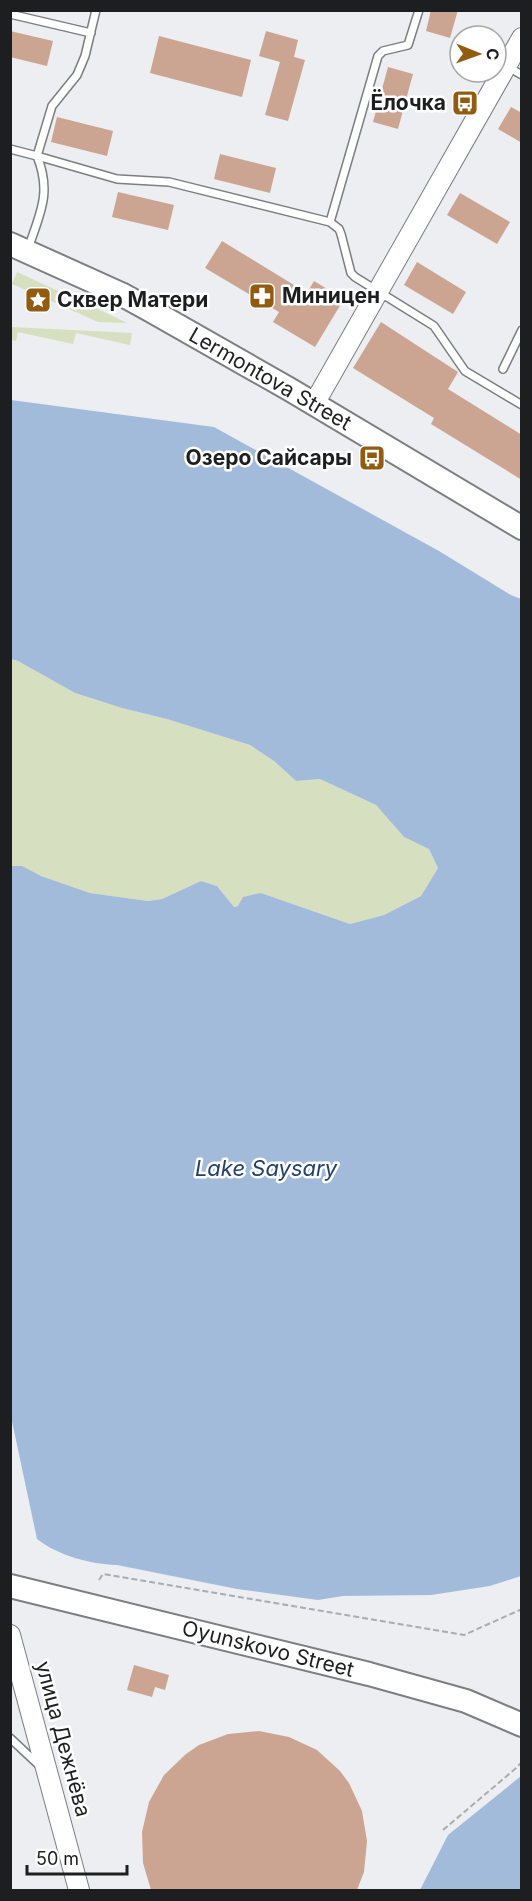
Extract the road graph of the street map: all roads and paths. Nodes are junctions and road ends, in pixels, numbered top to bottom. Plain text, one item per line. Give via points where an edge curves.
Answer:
1 (96, 10) edge
2 (419, 10) edge
3 (10, 14) edge
4 (91, 33) junction
5 (522, 38) edge
6 (514, 70) edge
7 (10, 149) edge
8 (37, 156) junction
9 (330, 222) junction
10 (19, 248) edge
11 (379, 293) junction
12 (522, 330) edge
13 (503, 369) dead end
14 (314, 404) junction
15 (522, 405) edge
16 (522, 528) edge
17 (99, 1580) dead end
18 (10, 1586) edge
19 (522, 1609) edge
20 (10, 1635) edge
21 (522, 1725) edge
22 (10, 1738) edge
23 (522, 1762) edge
24 (49, 1775) junction
25 (443, 1830) dead end
26 (79, 1890) edge

1 - 4 lane
2 - 9 lane via 410,42 378,56
3 - 4 lane
4 - 8 lane via 76,75 52,106
5 - 6 main road
6 - 11 main road
7 - 8 lane
8 - 9 lane via 117,179 168,182
8 - 10 lane via 43,170 43,204
9 - 11 lane via 341,234 351,273
10 - 14 main road, Lermontova Street via 121,294
11 - 14 main road
11 - 15 lane via 434,326 465,371
12 - 13 lane
14 - 16 main road, Lermontova Street
17 - 19 path via 103,1574 464,1635
18 - 21 main road, Oyunskovo Street via 369,1674 466,1701
20 - 24 main road, улица Дежнёва
22 - 24 lane
23 - 25 path
24 - 26 main road, улица Дежнёва

